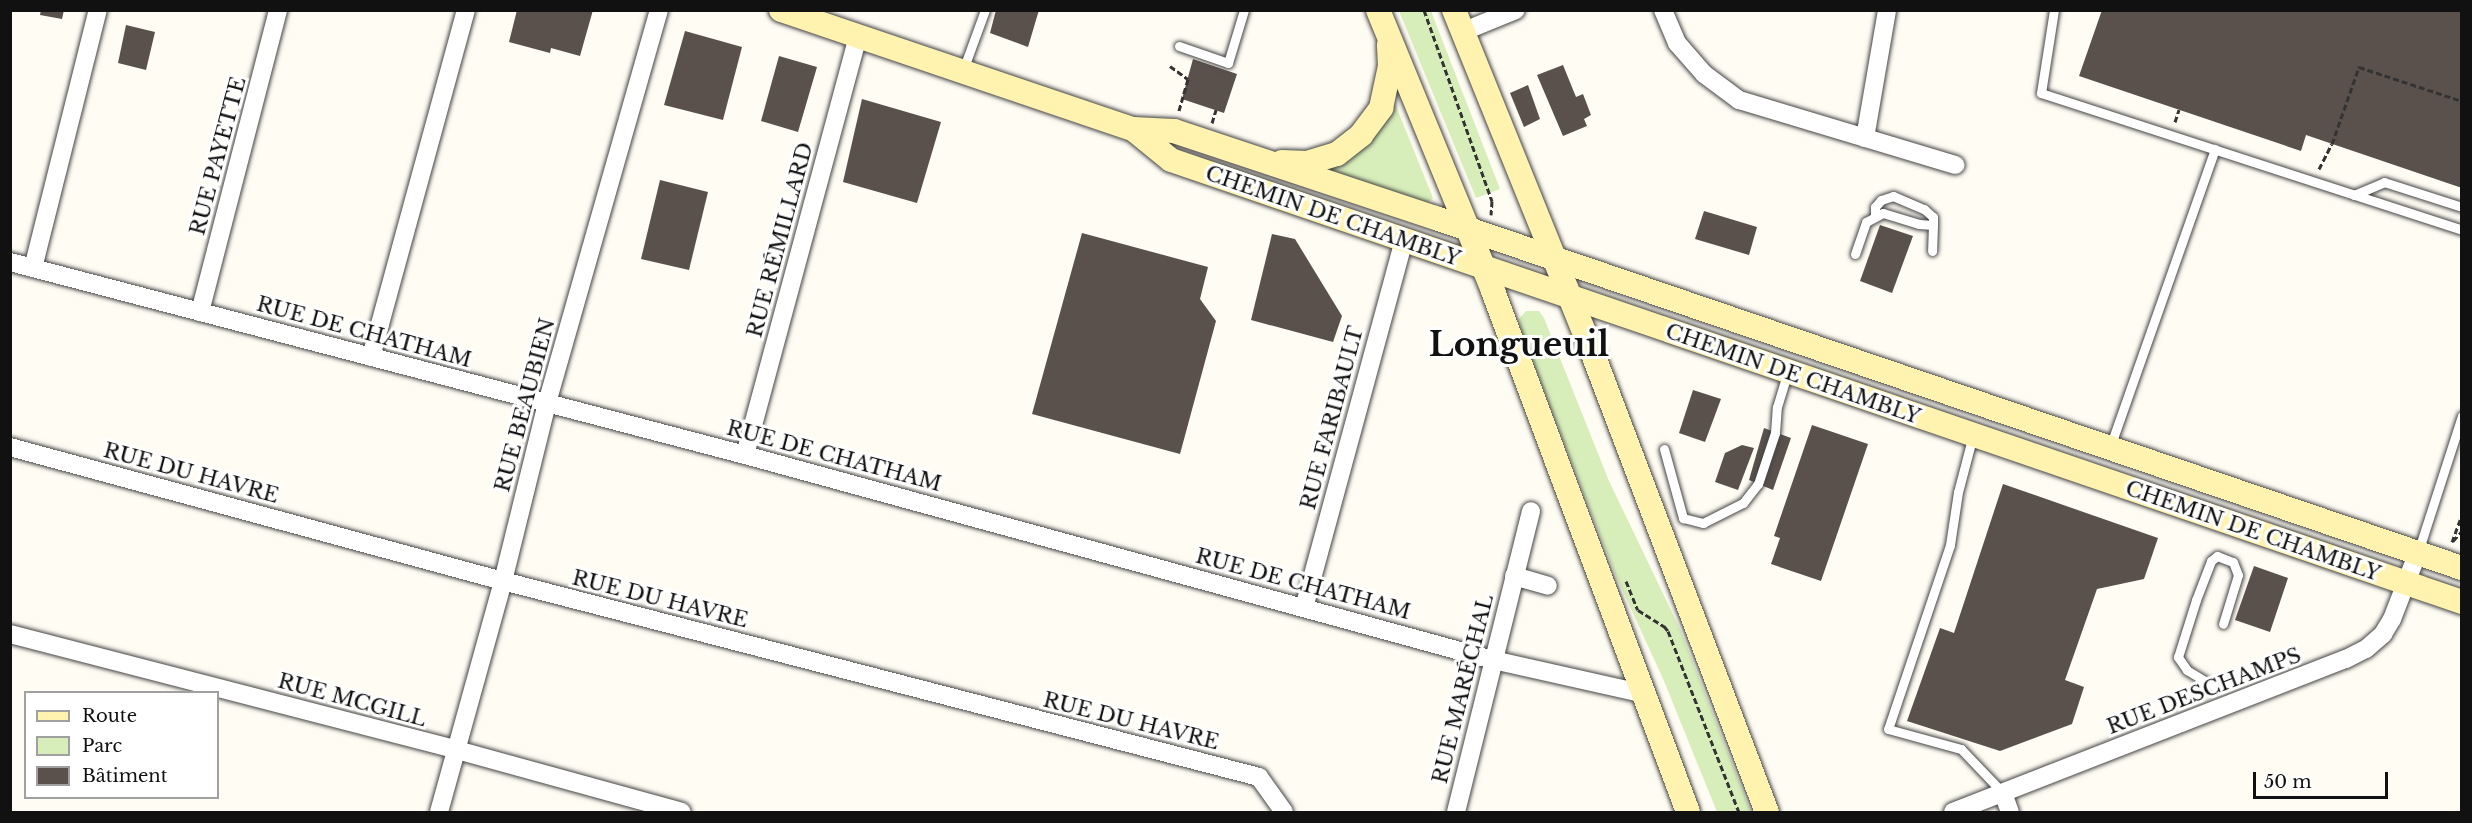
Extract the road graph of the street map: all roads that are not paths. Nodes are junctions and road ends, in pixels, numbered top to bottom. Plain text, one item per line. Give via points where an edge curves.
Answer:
1 (98, 10) edge
2 (278, 10) edge
3 (466, 10) edge
4 (659, 10) edge
5 (781, 10) edge
6 (985, 10) edge
7 (1244, 10) edge
8 (1378, 10) edge
9 (1516, 10) edge
10 (1663, 10) edge
11 (1887, 10) edge
12 (2054, 10) edge
13 (1458, 21) edge
14 (1389, 36) junction
15 (858, 37) junction
16 (1179, 46) dead end
17 (963, 72) junction
18 (1133, 129) junction
19 (1865, 138) junction
20 (2215, 149) junction
21 (1266, 162) junction
22 (1955, 165) dead end
23 (2354, 195) junction
24 (2462, 207) edge
25 (1875, 216) junction
26 (1933, 225) junction
27 (1467, 228) junction
28 (2462, 230) edge
29 (1404, 241) junction
30 (1932, 251) dead end
31 (1855, 254) dead end
32 (1555, 258) junction
33 (10, 262) edge
34 (33, 268) junction
35 (1484, 268) junction
36 (1570, 298) junction
37 (200, 312) junction
38 (1616, 313) junction
39 (1591, 349) junction
40 (371, 357) junction
41 (1788, 372) junction
42 (547, 403) junction
43 (2462, 416) edge
44 (1973, 435) junction
45 (10, 447) edge
46 (2110, 447) junction
47 (1664, 449) dead end
48 (745, 455) junction
49 (1531, 511) dead end
50 (2418, 552) junction
51 (2462, 568) edge
52 (1515, 576) junction
53 (502, 581) junction
54 (2404, 583) junction
55 (1548, 586) dead end
56 (2462, 602) edge
57 (1304, 608) junction
58 (2223, 624) dead end
59 (10, 634) edge
60 (1494, 660) junction
61 (2215, 687) dead end
62 (1645, 694) junction
63 (457, 750) junction
64 (2002, 793) junction
65 (1455, 812) edge
66 (439, 813) edge
67 (682, 813) edge
68 (1284, 813) edge
69 (1688, 813) edge
70 (1767, 813) edge
71 (1953, 813) edge
72 (2010, 813) edge

1 - 34 street
2 - 37 street, RUE PAYETTE
3 - 40 street
4 - 42 street, RUE BEAUBIEN
5 - 15 main road, CHEMIN DE CHAMBLY
6 - 17 lane
7 - 16 lane via 1227,63
8 - 14 main road
9 - 13 street
10 - 19 street via 1677,43 1704,74 1739,100
11 - 19 street
12 - 20 lane via 2041,93
13 - 32 main road
14 - 21 main road via 1390,66 1381,108 1361,135 1337,154 1309,162
14 - 27 main road
15 - 17 main road, CHEMIN DE CHAMBLY
15 - 48 street, RUE RÉMILLARD
17 - 18 main road, CHEMIN DE CHAMBLY
18 - 21 main road, CHEMIN DE CHAMBLY via 1174,131
18 - 29 main road, CHEMIN DE CHAMBLY via 1171,160
19 - 22 street
20 - 23 lane
20 - 46 lane
21 - 27 main road, CHEMIN DE CHAMBLY
23 - 24 lane via 2384,182
23 - 28 lane
25 - 26 lane via 1883,213
25 - 26 lane via 1875,207 1881,200 1893,196 1924,209 1933,218
25 - 31 lane via 1866,222
26 - 30 lane
27 - 32 main road, CHEMIN DE CHAMBLY
27 - 35 main road
29 - 35 main road, CHEMIN DE CHAMBLY
29 - 57 street, RUE FARIBAULT
32 - 36 main road
32 - 46 main road, CHEMIN DE CHAMBLY
33 - 34 street, RUE DE CHATHAM
34 - 37 street, RUE DE CHATHAM
35 - 36 main road, CHEMIN DE CHAMBLY
35 - 62 main road
36 - 38 main road, CHEMIN DE CHAMBLY
36 - 39 main road
37 - 40 street, RUE DE CHATHAM
38 - 39 main road via 1600,324
38 - 41 main road, CHEMIN DE CHAMBLY
39 - 70 main road
40 - 42 street, RUE DE CHATHAM
41 - 44 main road, CHEMIN DE CHAMBLY
41 - 47 lane via 1777,407 1775,433 1758,484 1743,503 1703,524 1683,518
42 - 48 street, RUE DE CHATHAM
42 - 53 street, RUE BEAUBIEN
43 - 50 lane
44 - 54 main road, CHEMIN DE CHAMBLY
44 - 64 lane via 1958,492 1950,545 1887,729 1961,749
45 - 53 street, RUE DU HAVRE
46 - 50 main road, CHEMIN DE CHAMBLY
48 - 57 street, RUE DE CHATHAM
49 - 52 street, RUE MARÉCHAL
50 - 51 main road, CHEMIN DE CHAMBLY
50 - 54 street, RUE DESCHAMPS
52 - 55 street, RUE MARÉCHAL
52 - 60 street, RUE MARÉCHAL
53 - 63 street, RUE BEAUBIEN
53 - 68 street, RUE DU HAVRE via 1259,777
54 - 56 main road, CHEMIN DE CHAMBLY
54 - 64 street, RUE DESCHAMPS via 2383,634 2346,660
57 - 60 street, RUE DE CHATHAM
58 - 61 lane via 2238,575 2233,562 2217,556 2211,561 2178,657 2187,670
59 - 63 street, RUE MCGILL
60 - 62 street, RUE DE CHATHAM
60 - 65 street, RUE MARÉCHAL
62 - 69 main road
63 - 66 street, RUE BEAUBIEN
63 - 67 street, RUE MCGILL
64 - 71 street, RUE DESCHAMPS
64 - 72 street

